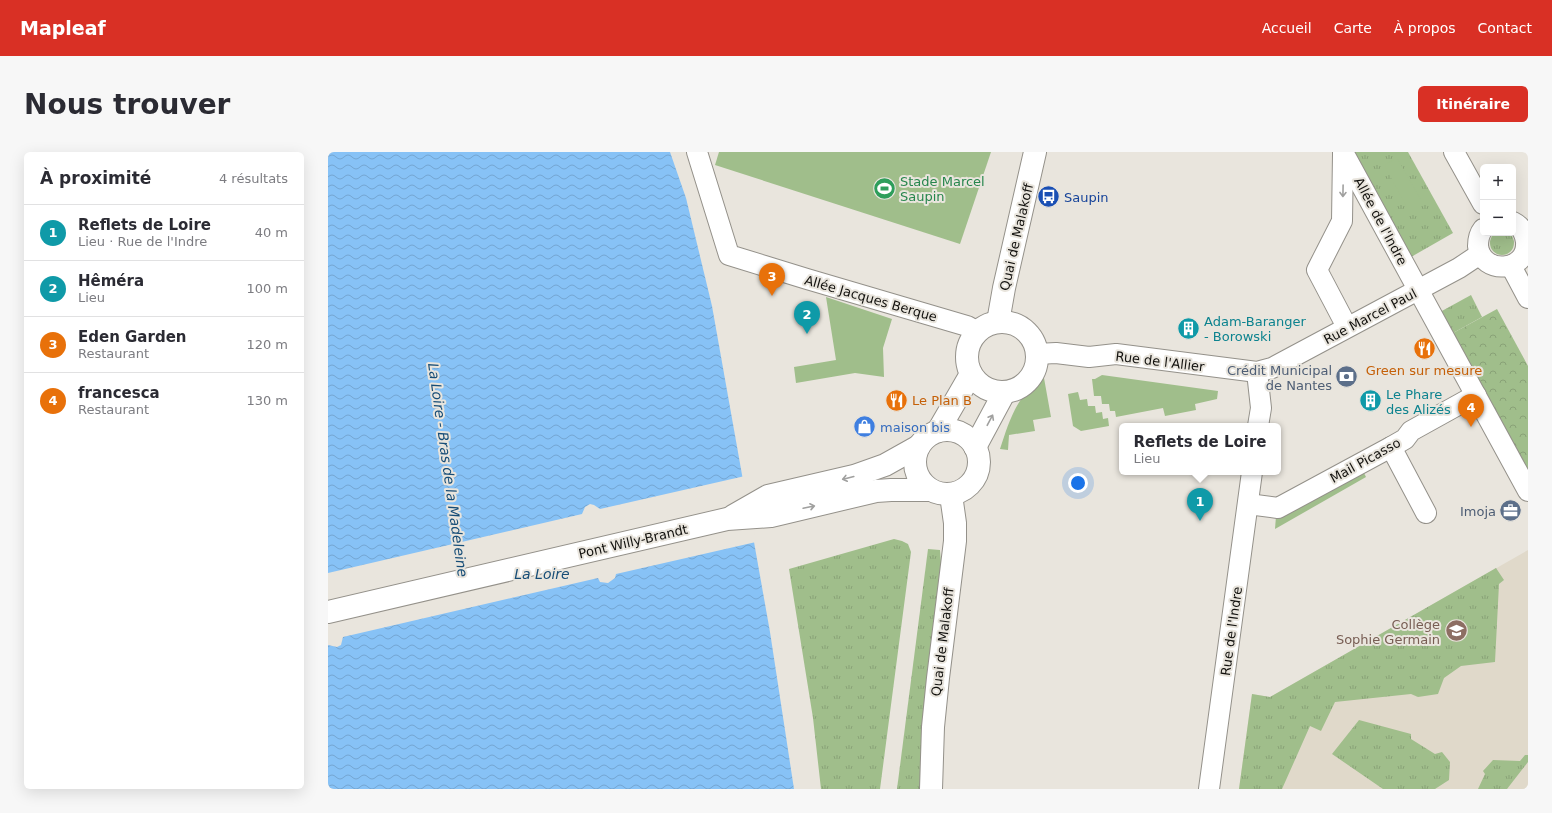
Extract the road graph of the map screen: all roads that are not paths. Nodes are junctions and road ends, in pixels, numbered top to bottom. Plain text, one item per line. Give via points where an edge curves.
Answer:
1 (697, 152) edge
2 (1035, 152) edge
3 (1343, 152) edge
4 (1454, 152) edge
5 (1481, 200) edge
6 (1521, 227) edge
7 (1480, 236) edge
8 (1480, 254) junction
9 (1511, 266) junction
10 (1418, 290) junction
11 (1528, 298) edge
12 (998, 322) junction
13 (1347, 327) junction
14 (978, 332) junction
15 (1038, 354) junction
16 (1257, 372) junction
17 (971, 374) junction
18 (1004, 393) junction
19 (1476, 394) junction
20 (1258, 423) edge
21 (938, 431) junction
22 (919, 446) junction
23 (976, 447) junction
24 (1391, 447) junction
25 (1252, 475) edge
26 (929, 490) junction
27 (1528, 491) edge
28 (951, 495) junction
29 (774, 502) junction
30 (1248, 504) junction
31 (1426, 513) dead end
32 (328, 612) edge
33 (931, 789) edge
34 (1209, 789) edge

1 - 14 street, Allée Jacques Berque via 729,255 899,311 967,326
2 - 12 main road, Quai de Malakoff
3 - 10 street, Allée de l'Indre
3 -> 13 street, Allée de l'Indre via 1342,221 1317,270
4 - 5 street
6 - 9 street via 1526,242 1525,251
7 - 8 street via 1478,242
8 - 9 street via 1494,266
8 - 10 street, Rue Marcel Paul
9 - 11 street
10 - 13 street, Rue Marcel Paul
10 - 19 street, Allée de l'Indre
12 - 14 main road
12 - 15 main road via 1007,322 1024,330 1031,336
13 - 16 street, Rue Marcel Paul via 1272,368
14 - 17 main road via 968,352 968,367
15 - 16 street, Rue de l'Allier via 1089,357 1116,354
15 - 18 main road via 1031,378 1022,387
16 - 20 street via 1261,408
17 - 18 main road via 983,387
17 - 21 main road
23 -> 18 main road
19 - 24 street, Mail Picasso via 1410,431 1405,439
19 - 27 street, Allée de l'Indre
21 - 22 main road via 925,438
21 - 23 main road via 957,431
22 - 26 main road via 914,458 916,470 921,482
22 -> 29 main road, Pont Willy-Brandt via 885,466
23 - 28 main road via 979,459 976,477 968,487
24 - 30 street, Mail Picasso via 1278,508
24 - 31 street
25 - 30 street, Rue de l'Indre
26 - 28 main road
29 -> 26 main road, Pont Willy-Brandt via 876,491
28 - 33 main road, Quai de Malakoff via 955,541 933,728
29 - 32 main road, Pont Willy-Brandt via 727,519
30 - 34 street, Rue de l'Indre

